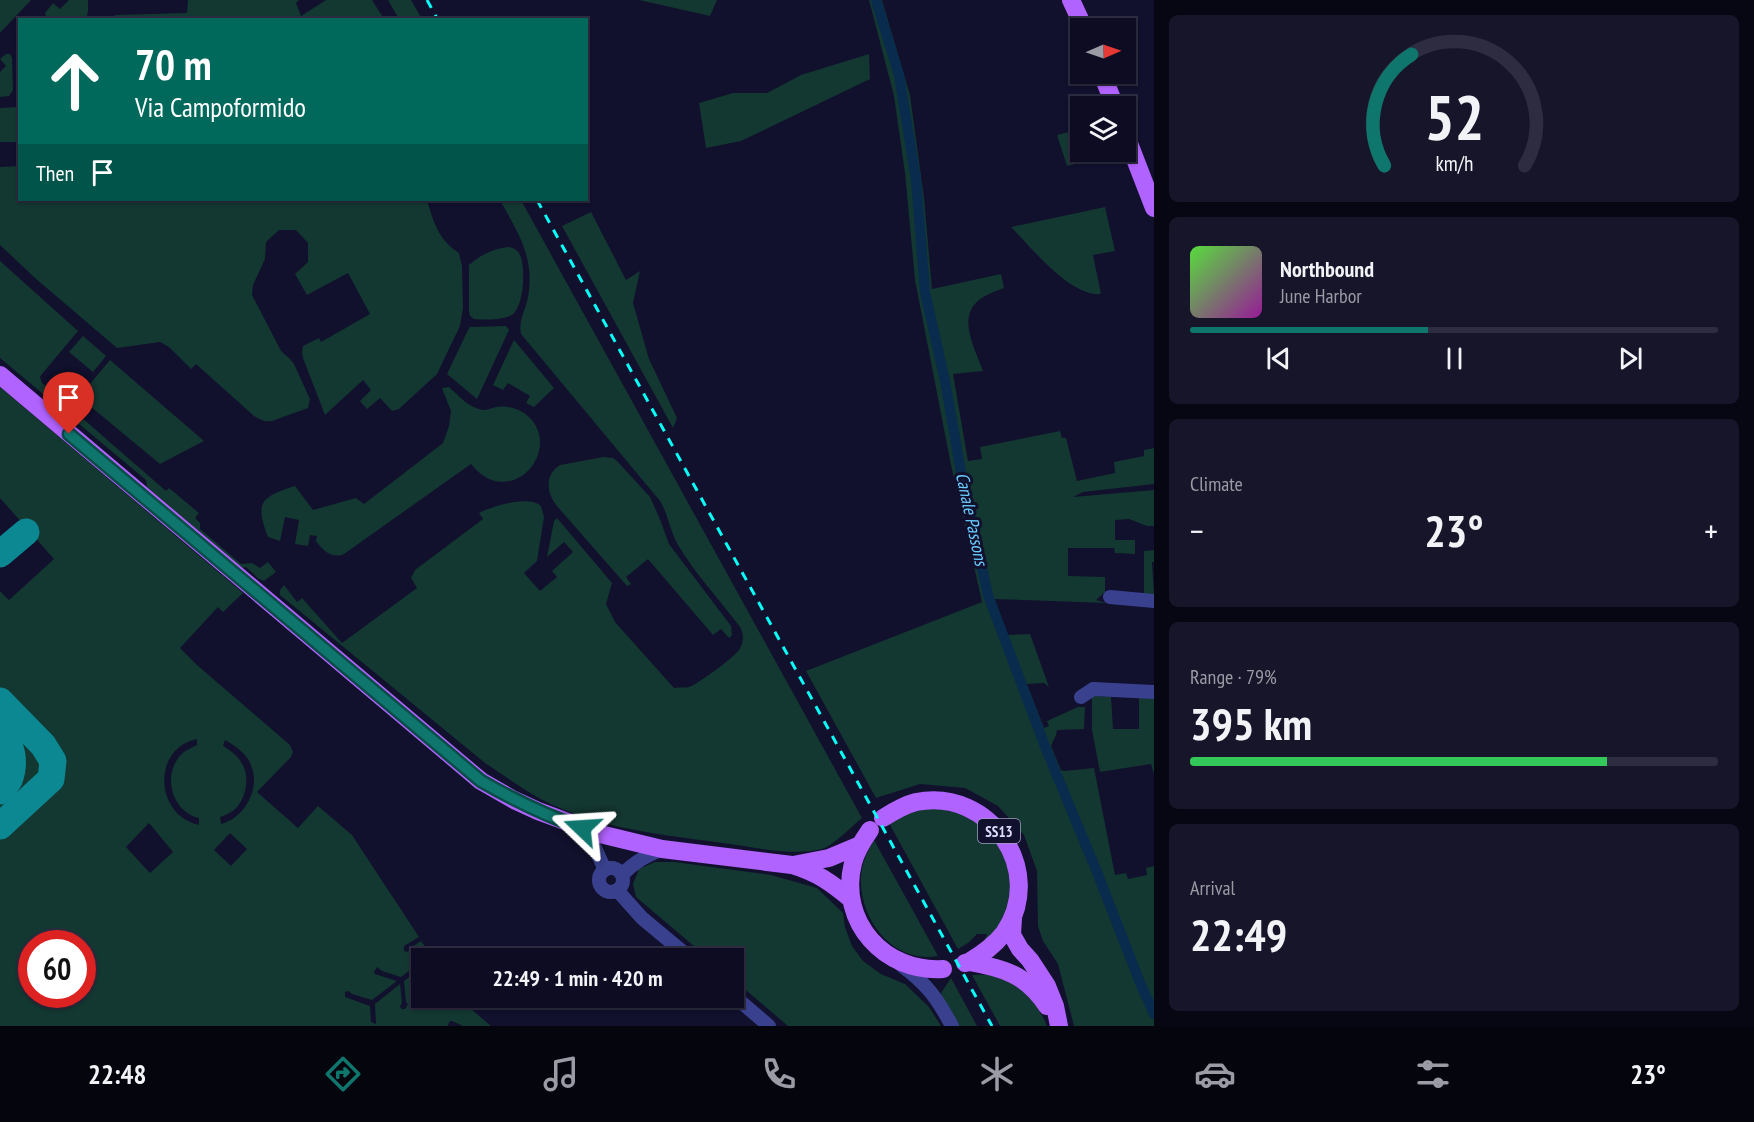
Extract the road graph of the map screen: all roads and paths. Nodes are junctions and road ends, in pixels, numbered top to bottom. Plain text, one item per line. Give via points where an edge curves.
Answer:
1 (1071, 0) edge
2 (1079, 18) edge
3 (1136, 161) edge
4 (1154, 208) edge
5 (0, 375) edge
6 (1110, 597) dead end
7 (1154, 601) edge
8 (1154, 692) edge
9 (1081, 697) dead end
10 (564, 822) junction
11 (871, 831) junction
12 (663, 849) junction
13 (792, 865) junction
14 (605, 870) junction
15 (622, 875) junction
16 (617, 890) junction
17 (851, 899) junction
18 (1013, 915) junction
19 (678, 948) edge
20 (892, 958) junction
21 (944, 969) dead end
22 (744, 1004) edge
23 (1059, 1024) edge
24 (770, 1026) edge
25 (952, 1026) edge

1 - 2 main road
3 - 4 main road
5 - 10 main road, SS13 via 481,781
6 - 7 street
8 - 9 street via 1093,689
10 - 12 main road, SS13
10 - 14 street via 595,848
11 - 13 main road, SS13 via 829,858
11 - 17 main road via 853,862
11 - 18 main road, SS13 via 899,808 916,802 952,802 985,817 1008,844 1015,861 1018,888
12 - 13 main road, SS13
12 - 15 street via 632,864
13 - 17 main road, SS13 via 819,875
14 - 15 street via 617,869
14 - 16 street via 599,877 601,886 608,891
15 - 16 street via 623,882
16 - 19 street via 642,918
17 - 20 main road via 861,927
18 - 23 main road, SS13 via 1012,935 1047,986
18 - 23 main road, SS13 via 990,948 967,963 1000,969 1028,983 1038,991
20 - 21 main road via 912,966
20 - 25 street via 920,979
22 - 24 street

